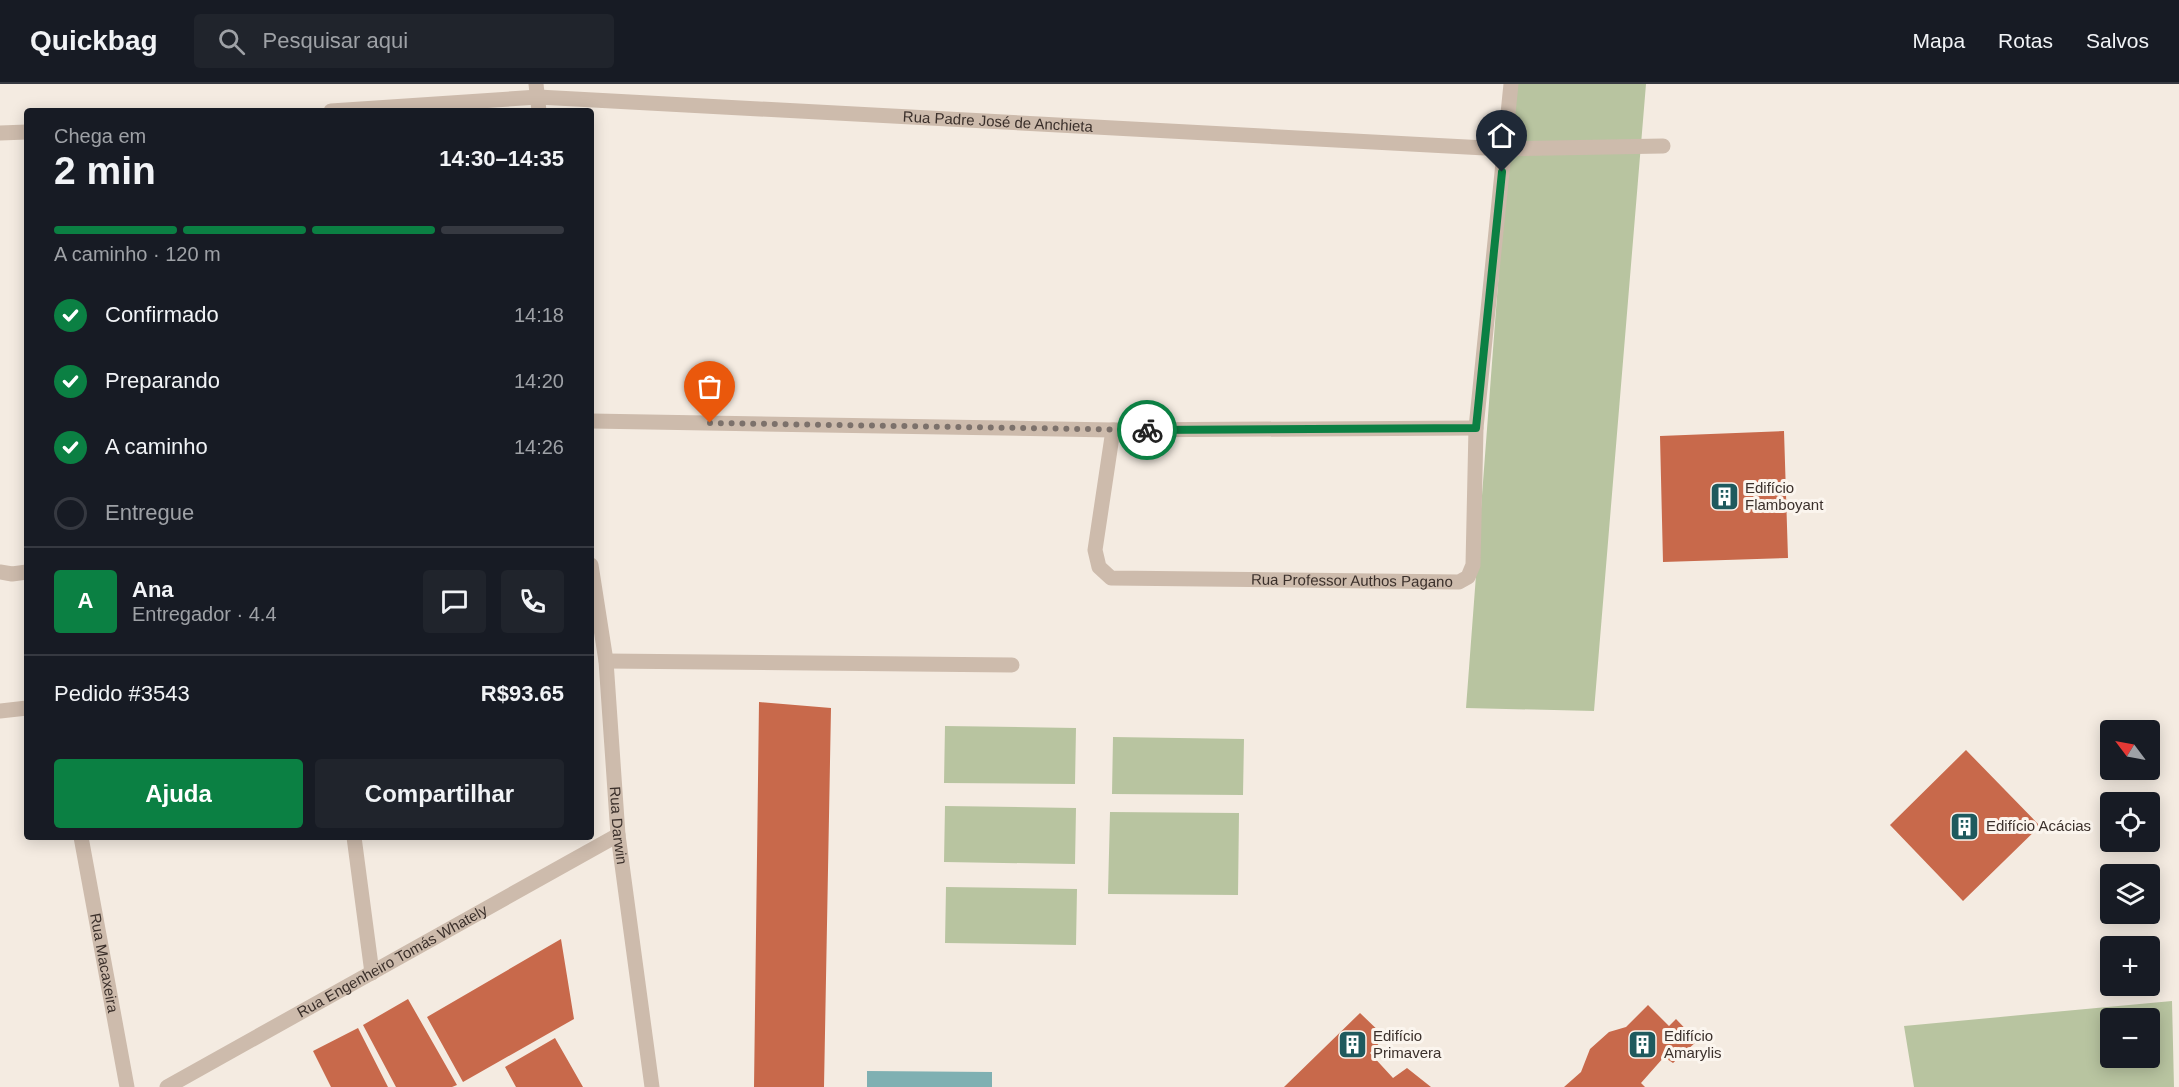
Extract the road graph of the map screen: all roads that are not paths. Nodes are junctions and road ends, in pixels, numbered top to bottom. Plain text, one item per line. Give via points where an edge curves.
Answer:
1 (1511, 84) edge
2 (538, 97) edge
3 (375, 108) edge
4 (24, 132) edge
5 (0, 133) edge
6 (1663, 146) dead end
7 (1504, 149) junction
8 (594, 421) edge
9 (1476, 428) junction
10 (1113, 430) junction
11 (0, 572) edge
12 (24, 572) edge
13 (594, 584) edge
14 (606, 661) junction
15 (1012, 665) dead end
16 (24, 708) edge
17 (0, 711) edge
18 (618, 835) junction
19 (82, 840) edge
20 (354, 840) edge
21 (372, 973) junction
22 (127, 1087) edge
23 (167, 1087) edge
24 (652, 1087) edge

1 - 7 street, Rua Professor Authos Pagano
2 - 3 street, Rua Padre José de Anchieta
2 - 7 street, Rua Padre José de Anchieta
4 - 5 street
6 - 7 street, Rua Padre José de Anchieta
7 - 9 street, Rua Professor Authos Pagano
8 - 10 street
9 - 10 street
9 - 10 street, Rua Professor Authos Pagano via 1473,565 1468,578 1460,582 1111,578 1099,567 1095,550
11 - 12 street
13 - 14 street, Rua Darwin
14 - 15 street
14 - 18 street, Rua Darwin
16 - 17 street
18 - 21 street, Rua Engenheiro Tomás Whately
18 - 24 street, Rua Darwin
19 - 22 street, Rua Macaxeira
20 - 21 street
21 - 23 street, Rua Engenheiro Tomás Whately

